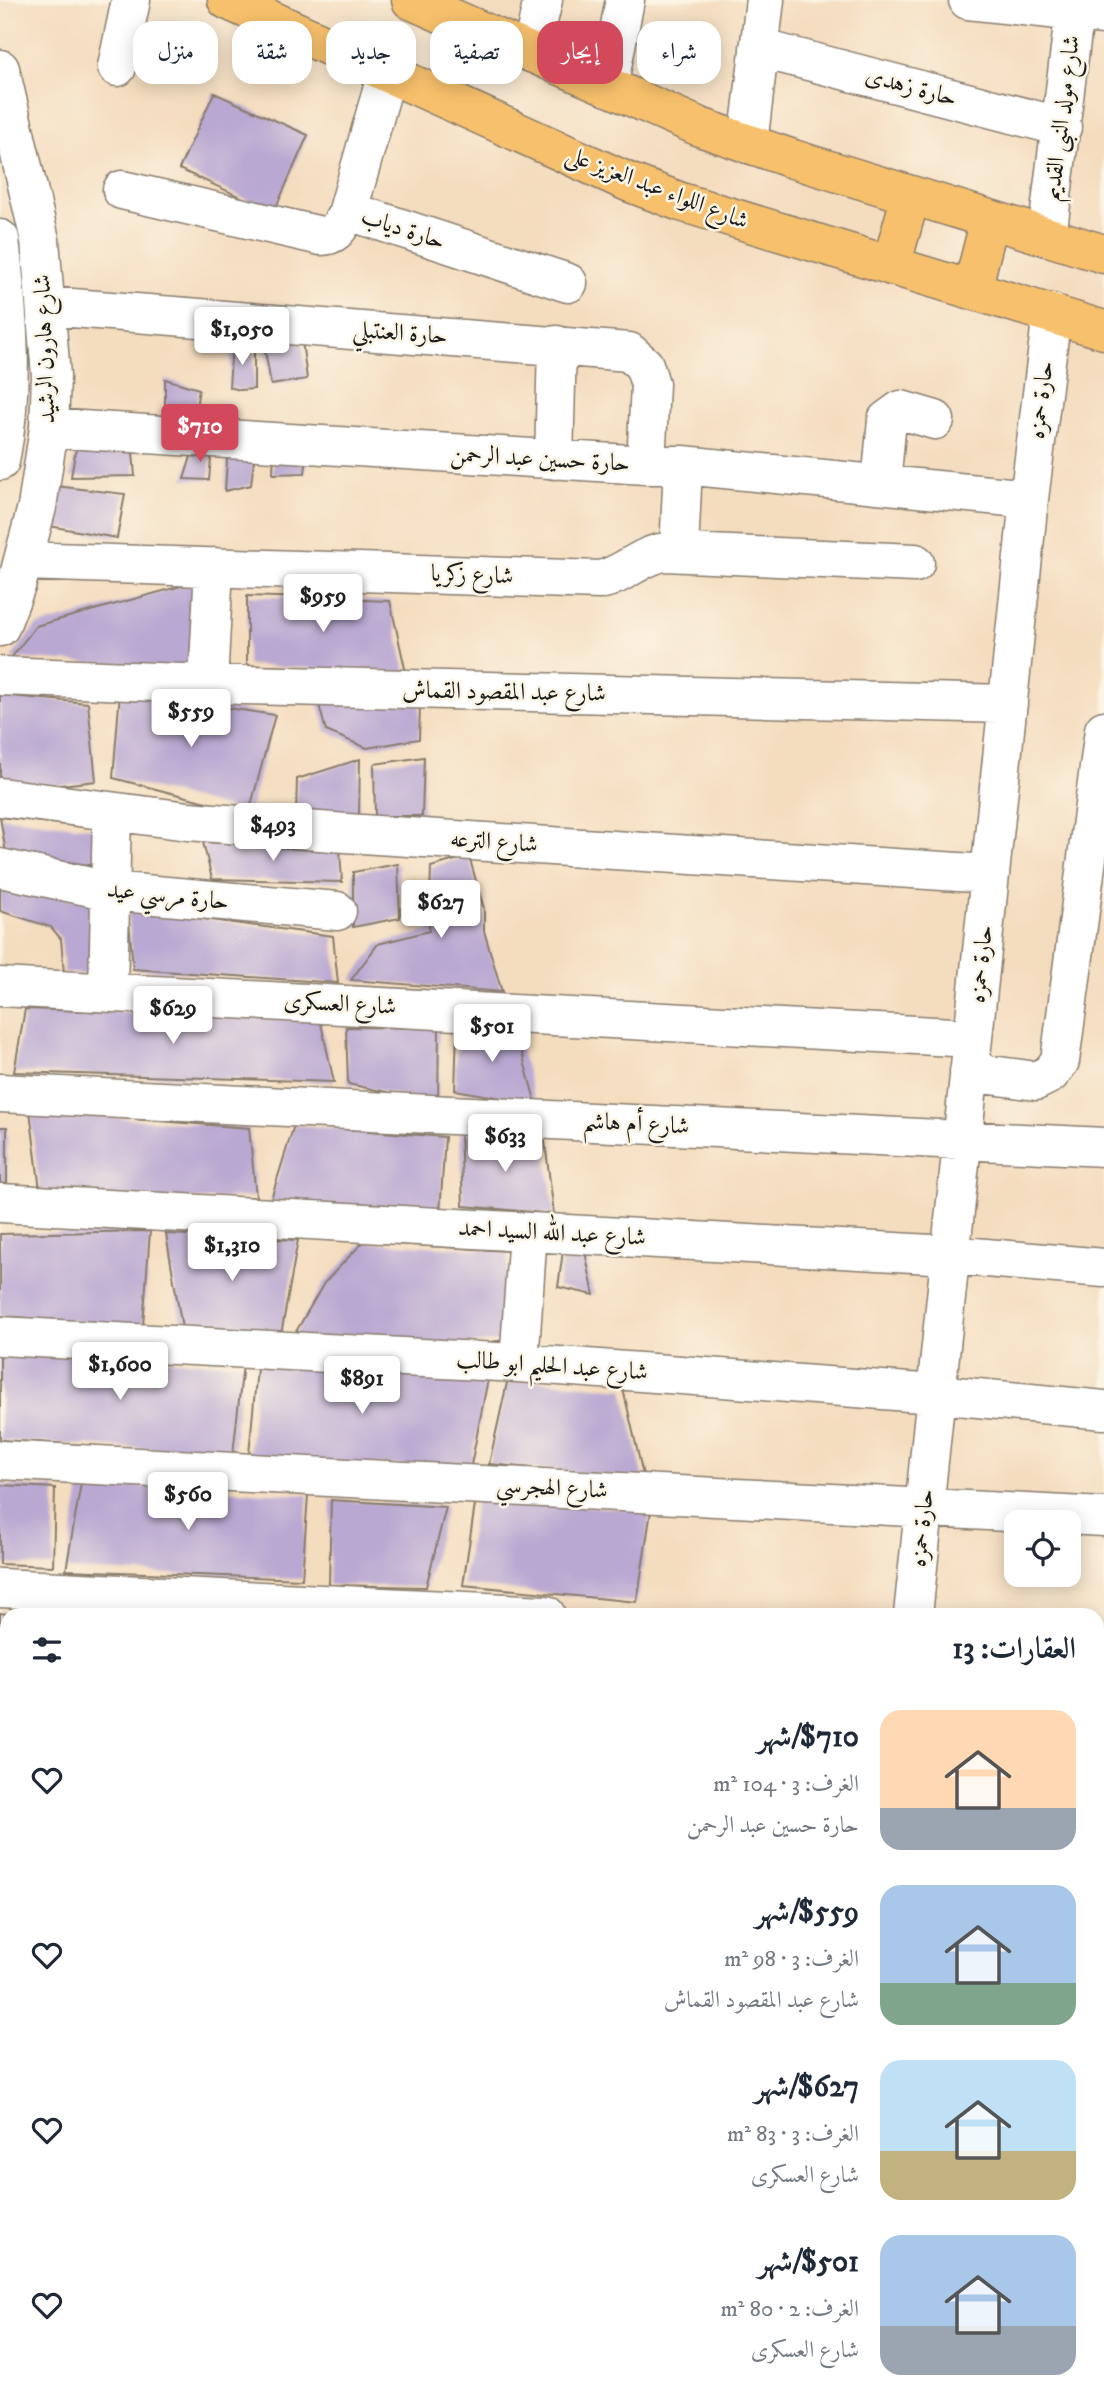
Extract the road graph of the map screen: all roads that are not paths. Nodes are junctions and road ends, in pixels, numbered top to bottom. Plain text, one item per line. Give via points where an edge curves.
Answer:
1 (131, 0) edge
2 (227, 0) edge
3 (411, 0) edge
4 (543, 0) edge
5 (625, 0) edge
6 (765, 0) edge
7 (968, 0) edge
8 (1085, 9) edge
9 (326, 45) edge
10 (760, 48) junction
11 (531, 53) junction
12 (117, 67) dead end
13 (0, 69) edge
14 (384, 84) edge
15 (411, 84) edge
16 (608, 87) junction
17 (1062, 127) junction
18 (748, 144) junction
19 (122, 190) dead end
20 (911, 195) junction
21 (347, 214) junction
22 (990, 219) junction
23 (1047, 237) junction
24 (0, 239) edge
25 (1104, 254) edge
26 (891, 266) junction
27 (568, 283) dead end
28 (972, 290) junction
29 (47, 306) junction
30 (1052, 313) junction
31 (5, 324) edge
32 (1104, 330) edge
33 (557, 345) junction
34 (935, 420) dead end
35 (49, 428) junction
36 (554, 460) junction
37 (0, 461) edge
38 (664, 465) junction
39 (881, 484) junction
40 (1029, 499) junction
41 (678, 552) junction
42 (23, 561) junction
43 (915, 563) dead end
44 (214, 567) junction
45 (0, 627) edge
46 (0, 676) edge
47 (208, 684) junction
48 (1008, 704) junction
49 (1104, 730) edge
50 (0, 797) edge
51 (112, 812) junction
52 (1098, 829) edge
53 (0, 868) edge
54 (990, 874) junction
55 (110, 891) junction
56 (337, 911) dead end
57 (0, 987) edge
58 (1087, 990) edge
59 (108, 992) junction
60 (971, 1055) junction
61 (0, 1093) edge
62 (962, 1140) junction
63 (1104, 1147) edge
64 (0, 1203) edge
65 (528, 1232) junction
66 (950, 1255) junction
67 (1104, 1268) edge
68 (0, 1336) edge
69 (519, 1363) junction
70 (936, 1394) junction
71 (1104, 1410) edge
72 (0, 1460) edge
73 (924, 1508) junction
74 (1104, 1517) edge
75 (0, 1588) edge
76 (404, 1608) edge
77 (914, 1608) edge

1 - 12 street
2 - 9 main road, شارع اللواء عبد العزيز على
3 - 11 main road
4 - 11 street
5 - 16 street
6 - 10 street
7 - 8 street
8 - 17 street, شارع مولد النبى القديم
10 - 17 street, حارة زهدى
10 - 18 street
11 - 16 main road
13 - 29 street, شارع هارون الرشيد via 40,240
14 - 21 street
15 - 26 main road, شارع اللواء عبد العزيز على via 638,186
16 - 18 main road
17 - 23 street, شارع مولد النبى القديم
18 - 20 main road
19 - 21 street, حارة دياب via 321,236 339,229
20 - 22 main road
20 - 26 main road
21 - 27 street, حارة دياب
22 - 23 main road
22 - 28 main road
23 - 25 main road
24 - 31 street, شارع هارون الرشيد
26 - 28 main road, شارع اللواء عبد العزيز على
28 - 30 main road, شارع اللواء عبد العزيز على
29 - 33 street, حارة العنتبلي
29 - 35 street, شارع هارون الرشيد
30 - 32 main road, شارع اللواء عبد العزيز على
30 - 40 street, حارة حمزه
31 - 37 street, شارع هارون الرشيد via 10,375
33 - 36 street
33 - 38 street, حارة العنتبلي via 629,352 644,365
34 - 39 street via 901,411 887,420
35 - 36 street, حارة حسين عبد الرحمن
35 - 42 street, شارع هارون الرشيد
36 - 38 street, حارة حسين عبد الرحمن
38 - 39 street, حارة حسين عبد الرحمن
38 - 41 street
39 - 40 street, حارة حسين عبد الرحمن
40 - 48 street, حارة حمزه
41 - 43 street, شارع زكريا
41 - 44 street, شارع زكريا via 651,555 600,579
42 - 44 street, شارع زكريا
42 - 45 street, شارع هارون الرشيد
44 - 47 street
46 - 47 street, شارع عبد المقصود القماش
47 - 48 street, شارع عبد المقصود القماش
48 - 54 street, حارة حمزه
49 - 52 street, شارع العسكرى
50 - 51 street, شارع الترعه
51 - 54 street, شارع الترعه via 346,833
51 - 55 street
52 - 58 street, شارع العسكرى
53 - 55 street, حارة مرسي عيد
54 - 60 street, حارة حمزه
55 - 56 street, حارة مرسي عيد
55 - 59 street
57 - 59 street, شارع العسكرى
58 - 60 street, شارع العسكرى via 1060,1062 1050,1074 1036,1081
59 - 60 street, شارع العسكرى
60 - 62 street, حارة حمزه
61 - 62 street, شارع أم هاشم
62 - 63 street, شارع أم هاشم
62 - 66 street, حارة حمزه
64 - 65 street, شارع عبد الله السيد احمد
65 - 66 street, شارع عبد الله السيد احمد
65 - 69 street
66 - 67 street, شارع عبد الله السيد احمد
66 - 70 street, حارة حمزه
68 - 69 street, شارع عبد الحليم ابو طالب
69 - 70 street, شارع عبد الحليم ابو طالب
70 - 71 street, شارع عبد الحليم ابو طالب
70 - 73 street, حارة حمزه
72 - 73 street, شارع الهجرسي
73 - 74 street, شارع الهجرسي
73 - 77 street, حارة حمزه
75 - 76 street

